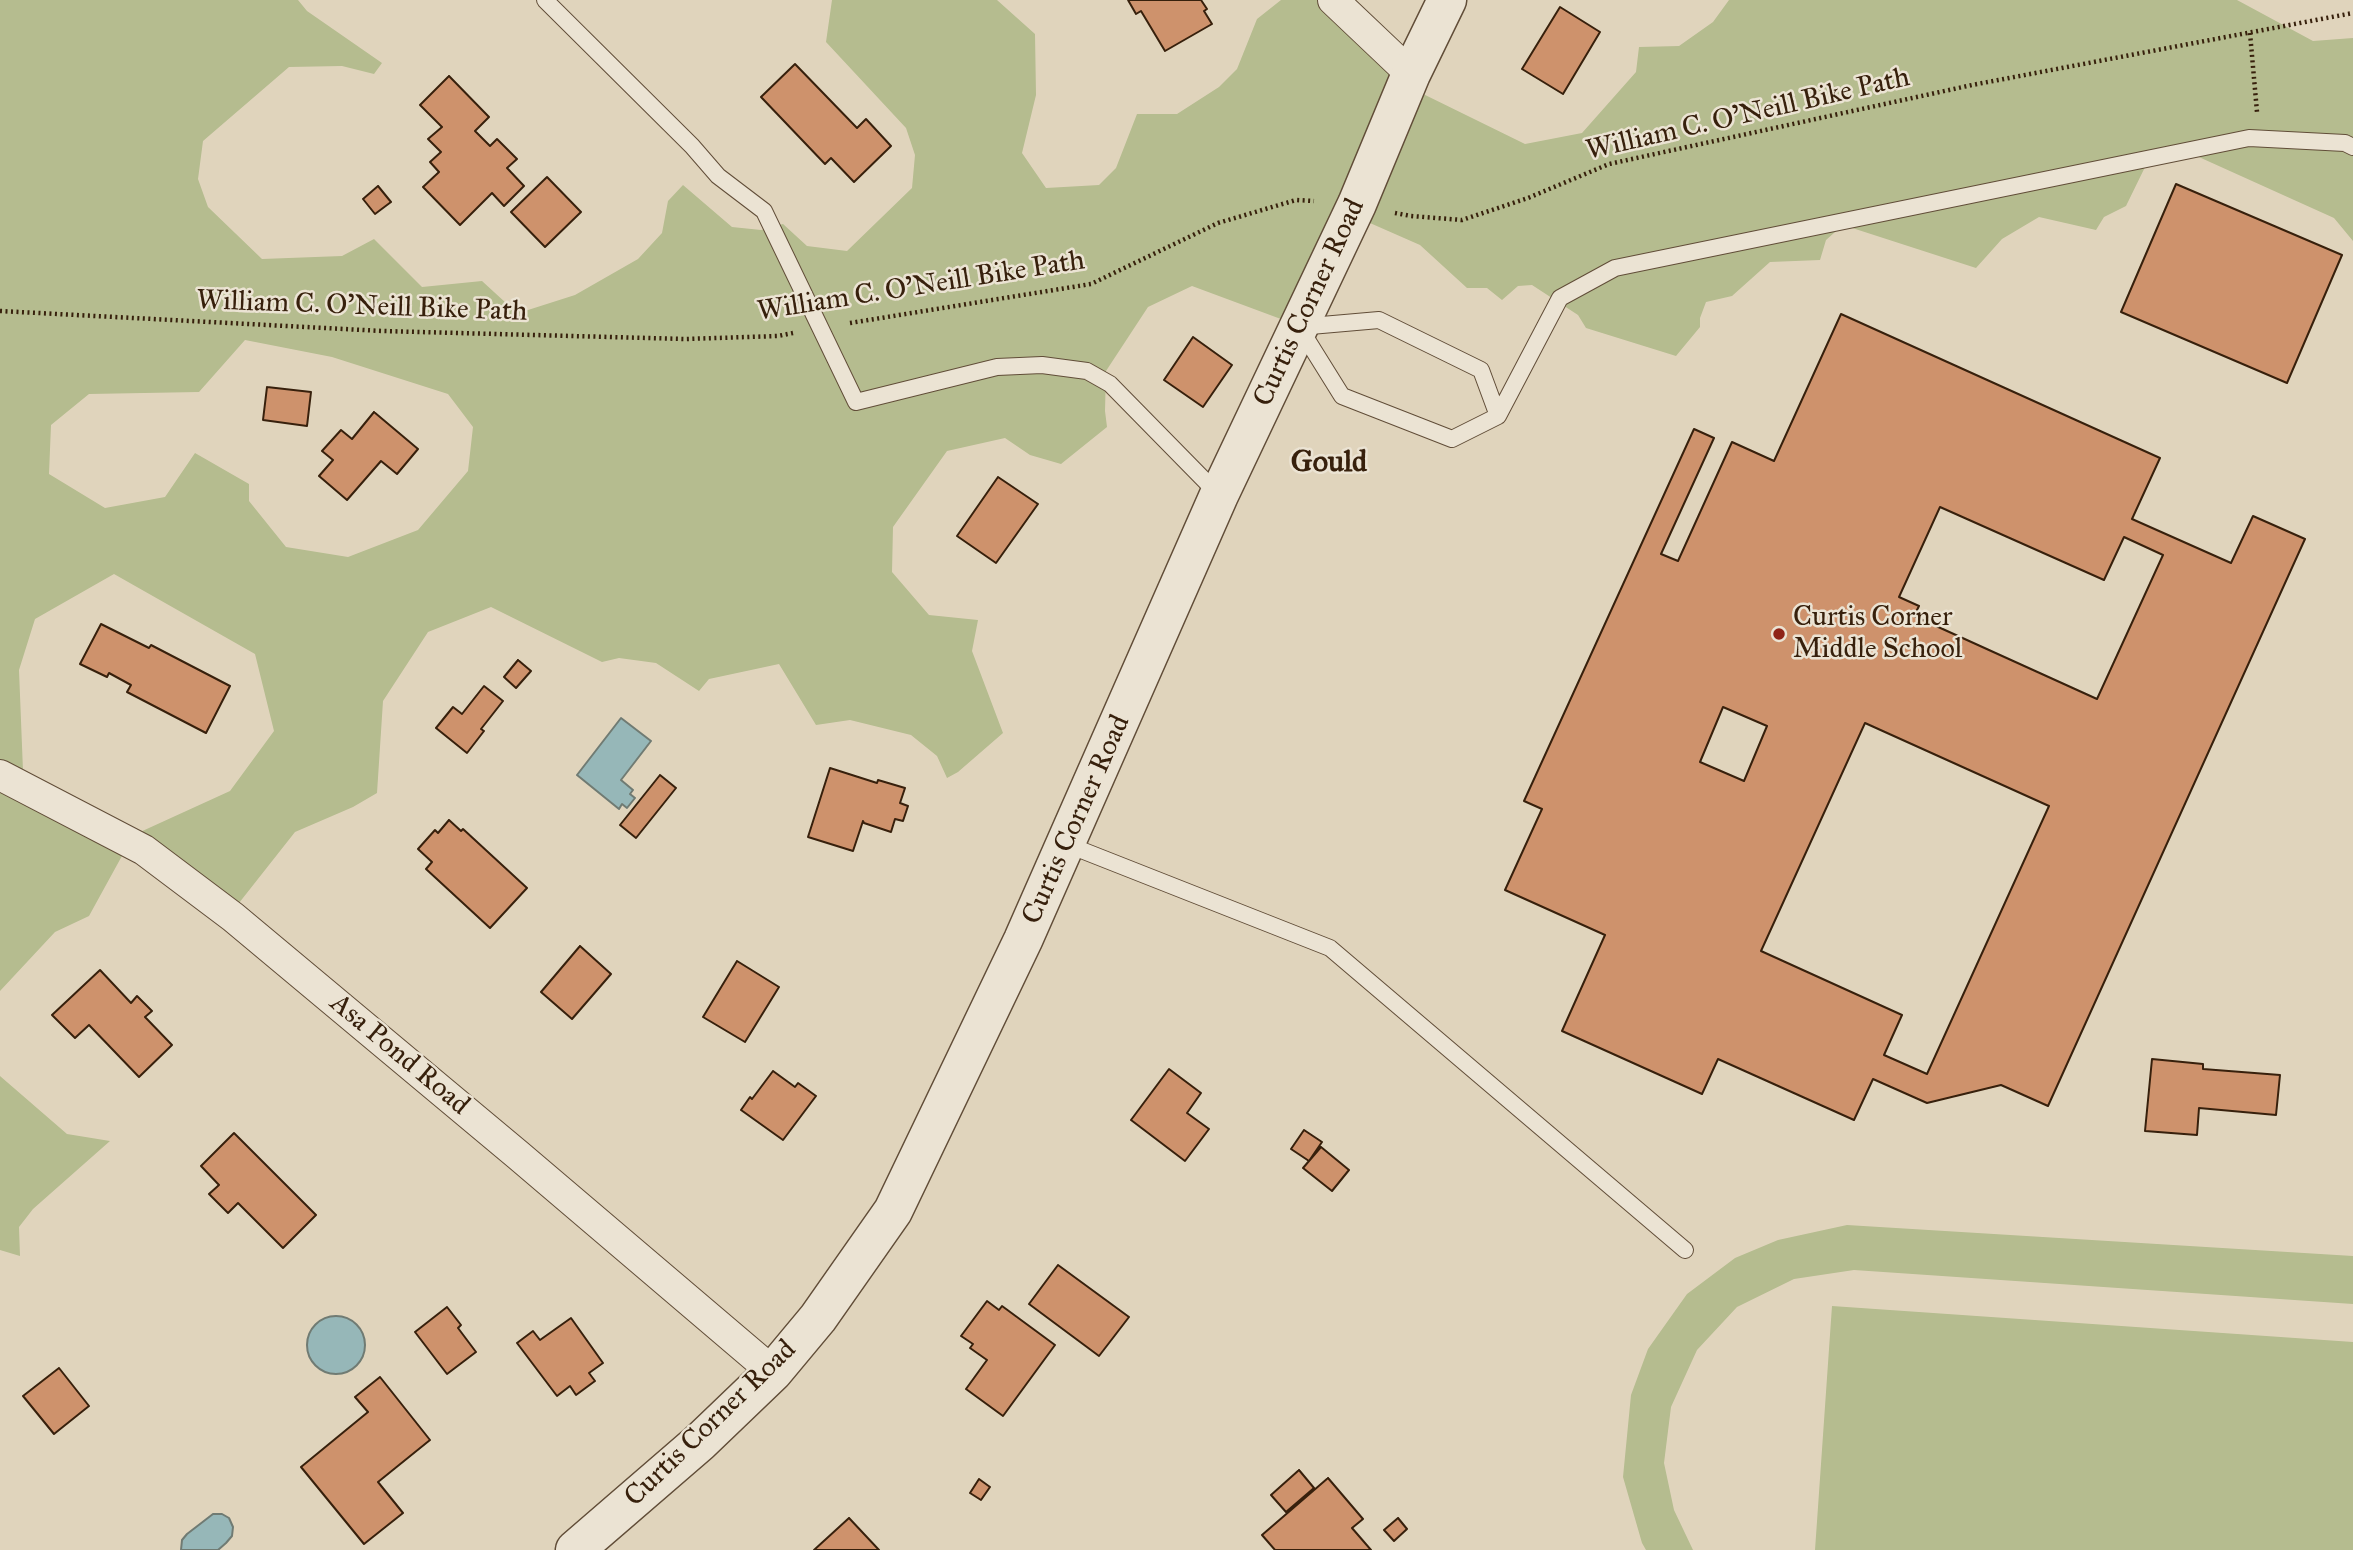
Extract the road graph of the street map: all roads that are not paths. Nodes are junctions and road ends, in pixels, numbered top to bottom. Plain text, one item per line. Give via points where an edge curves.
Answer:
1 (545, 0) edge
2 (1333, 0) edge
3 (1447, 0) edge
4 (1410, 74) junction
5 (2353, 148) edge
6 (1299, 327) junction
7 (1498, 416) junction
8 (1219, 495) junction
9 (0, 775) edge
10 (1066, 844) junction
11 (1685, 1250) dead end
12 (773, 1372) junction
13 (575, 1550) edge

1 - 8 lane via 718,176 764,211 856,402 997,367 1042,365 1087,371 1110,384
2 - 4 street
3 - 4 street, Curtis Corner Road
4 - 6 street, Curtis Corner Road via 1357,204
5 - 7 lane via 2345,143 2249,138 1615,268 1560,298
6 - 7 lane via 1379,320 1481,370
6 - 7 lane via 1342,396 1452,439
6 - 8 street, Curtis Corner Road
8 - 10 street, Curtis Corner Road
9 - 12 street, Asa Pond Road via 144,850 233,917
10 - 11 lane via 1330,948
10 - 12 street, Curtis Corner Road via 893,1211 818,1318
12 - 13 street, Curtis Corner Road

